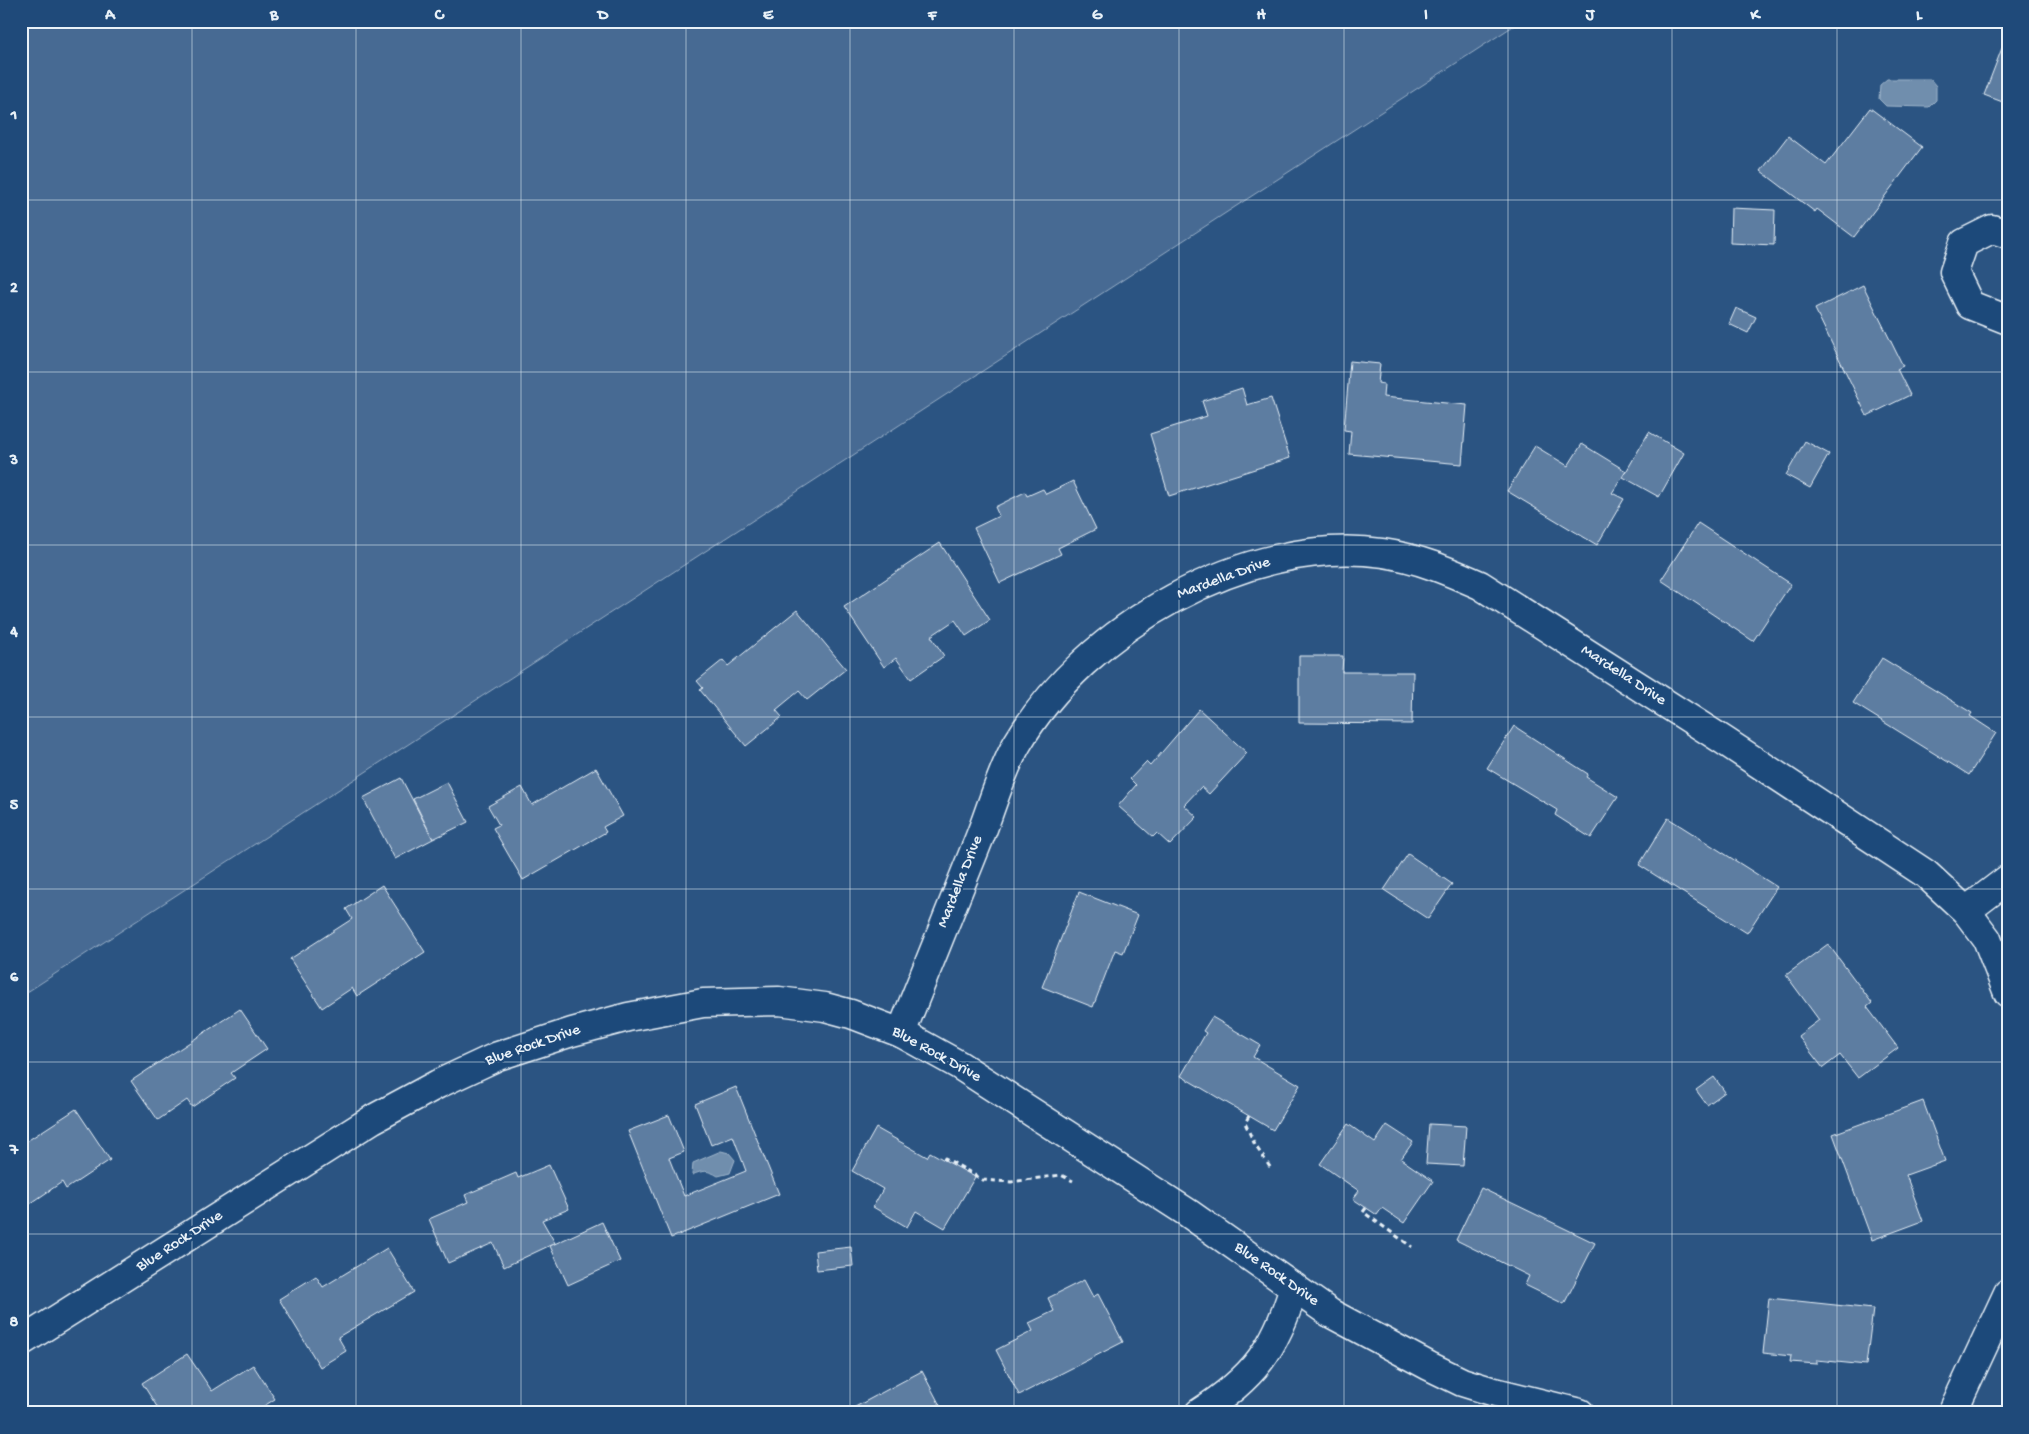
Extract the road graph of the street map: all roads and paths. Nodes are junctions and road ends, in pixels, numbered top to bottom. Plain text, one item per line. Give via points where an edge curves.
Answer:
1 (2008, 234) edge
2 (2008, 320) edge
3 (2008, 879) edge
4 (1966, 911) junction
5 (2008, 993) edge
6 (901, 1033) junction
7 (1249, 1116) dead end
8 (944, 1160) dead end
9 (1272, 1170) dead end
10 (1072, 1181) dead end
11 (1366, 1208) dead end
12 (1412, 1247) dead end
13 (1294, 1287) junction
14 (2008, 1294) edge
15 (21, 1342) edge
16 (1199, 1413) edge
17 (1580, 1413) edge
18 (1952, 1413) edge

1 - 2 street via 1992,229 1964,244 1954,272 1970,305
3 - 4 street
4 - 5 street, Mardella Drive via 1987,939
4 - 6 street, Mardella Drive via 1919,870 1480,585 1426,562 1383,553 1315,552 1234,572 1170,599 1112,637 1057,690 1016,746
6 - 13 street, Blue Rock Drive via 959,1065 1188,1213
6 - 15 street, Blue Rock Drive via 825,1007 779,1002 703,1003 600,1024 504,1053 373,1118
7 - 9 path via 1245,1123
8 - 10 path via 983,1180 1011,1182 1061,1175
11 - 12 path via 1363,1212
13 - 16 street via 1284,1322 1266,1354 1245,1378
13 - 17 street, Blue Rock Drive via 1330,1312 1462,1382
14 - 18 street

